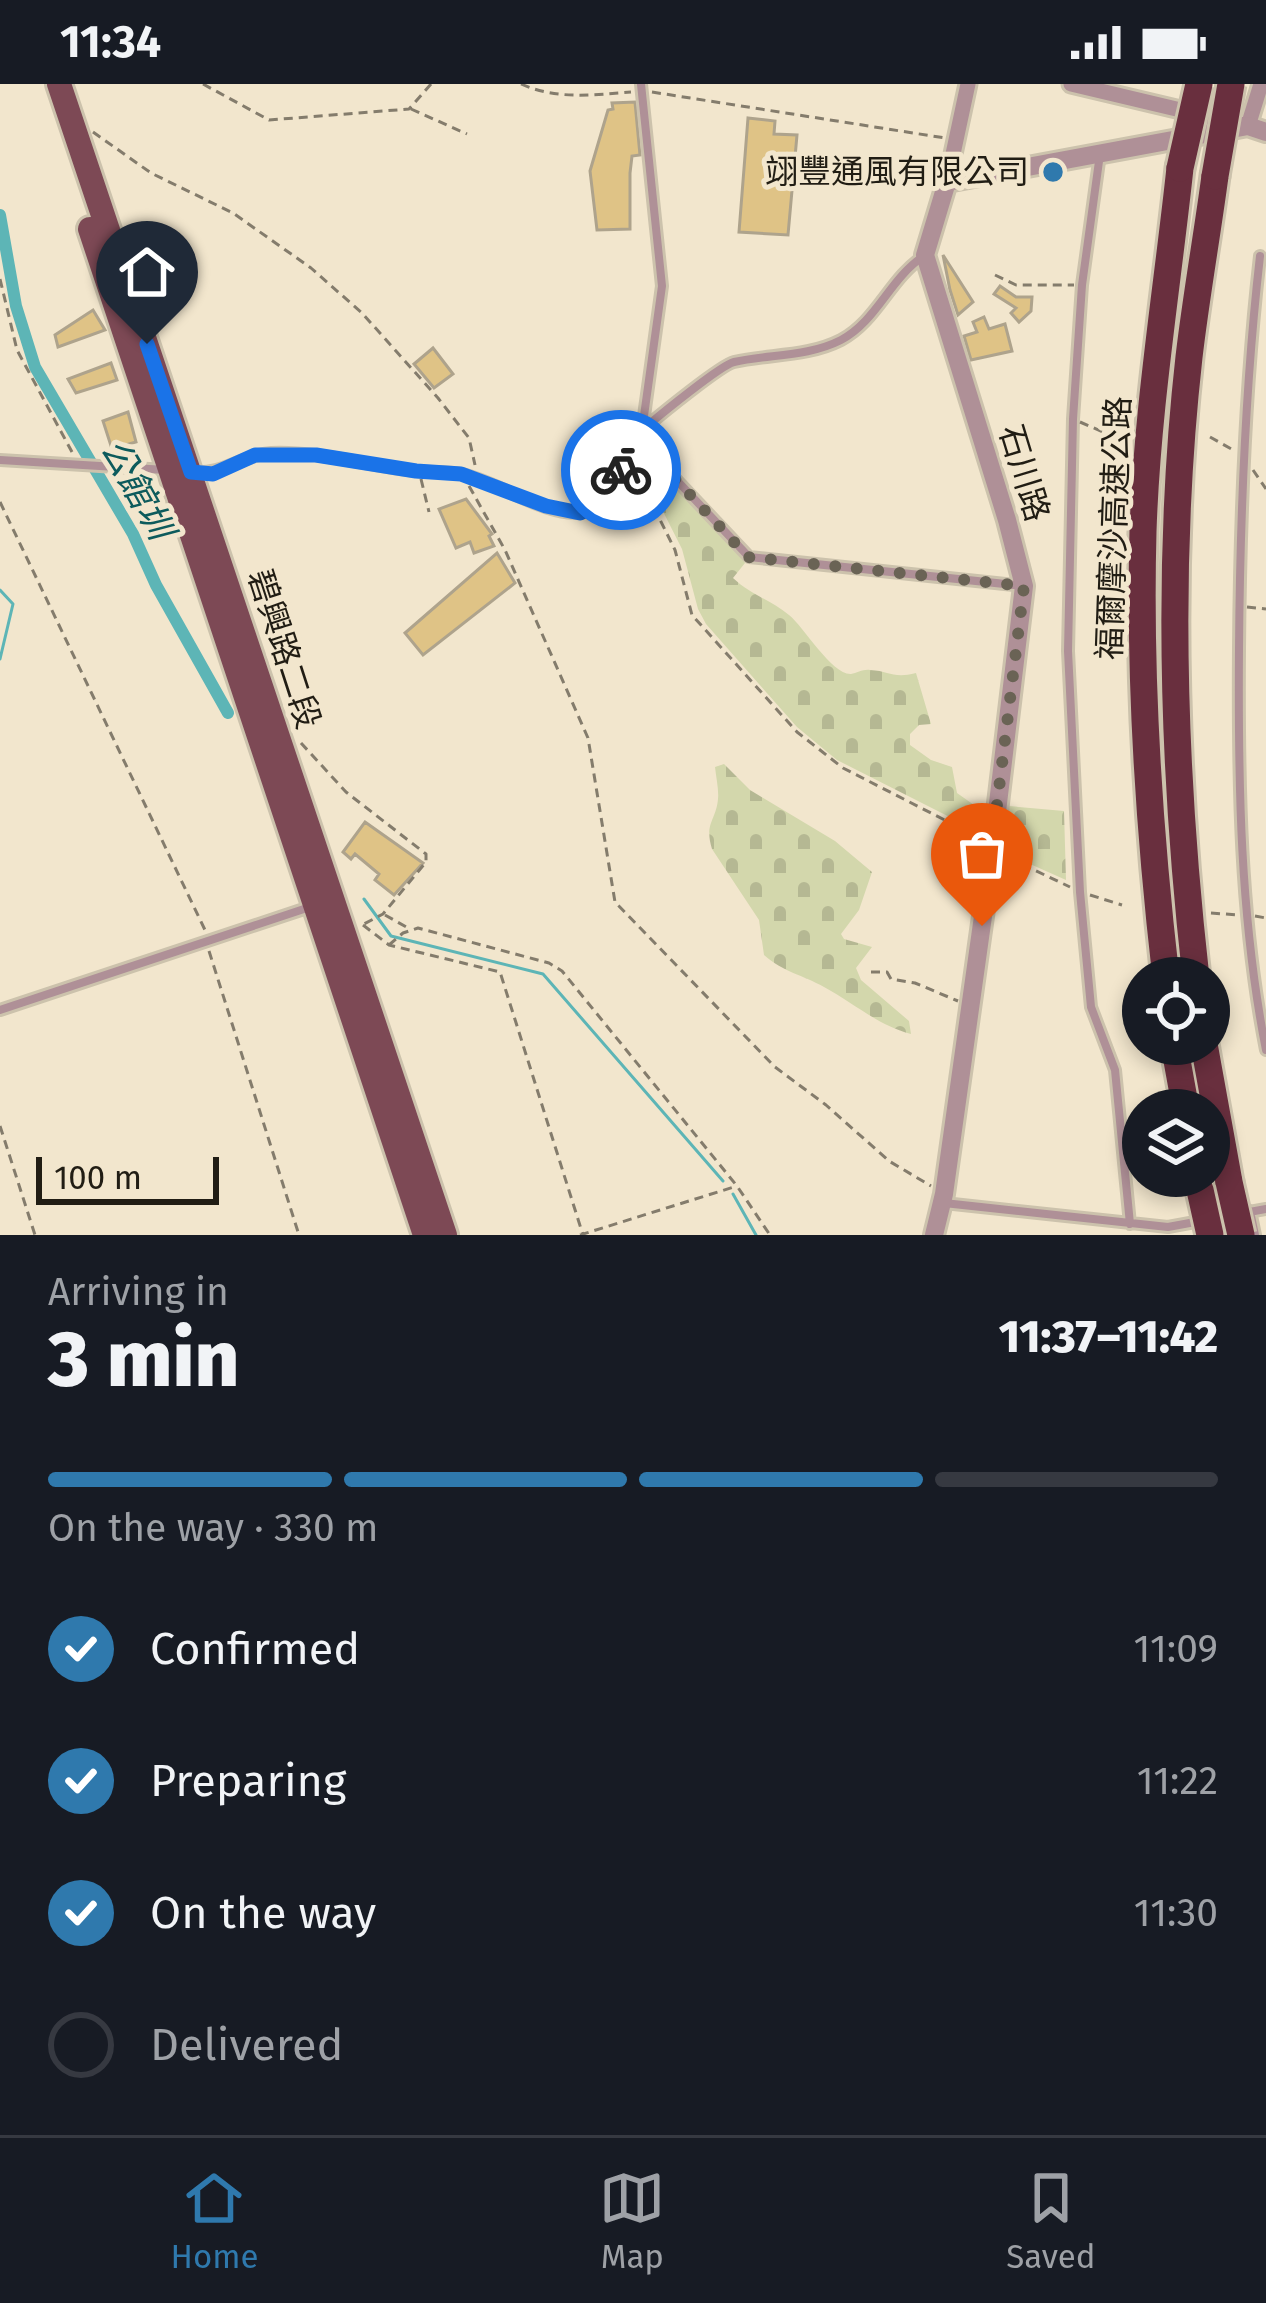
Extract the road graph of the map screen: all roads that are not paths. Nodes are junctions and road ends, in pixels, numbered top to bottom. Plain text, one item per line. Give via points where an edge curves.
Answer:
1 (41, 84) edge
2 (59, 84) edge
3 (968, 84) edge
4 (1071, 84) edge
5 (1199, 84) edge
6 (1261, 84) edge
7 (1092, 86) edge
8 (642, 87) edge
9 (1241, 107) edge
10 (1100, 154) junction
11 (947, 182) junction
12 (925, 255) junction
13 (1260, 256) dead end
14 (645, 428) junction
15 (0, 460) edge
16 (181, 471) junction
17 (1024, 586) junction
18 (315, 905) junction
19 (357, 920) junction
20 (1164, 957) edge
21 (1194, 957) edge
22 (0, 1010) edge
23 (1266, 1050) edge
24 (1208, 1065) edge
25 (1197, 1197) edge
26 (943, 1198) junction
27 (1266, 1209) edge
28 (1245, 1223) edge
29 (1130, 1224) junction
30 (1195, 1232) edge
31 (425, 1235) edge
32 (445, 1235) edge
33 (934, 1235) edge
34 (1256, 1235) edge

1 - 16 main road, 碧興路二段
2 - 16 main road, 碧興路二段
3 - 11 street
4 - 7 street
5 - 20 highway, 福爾摩沙高速公路, bridge via 1180,168 1143,530 1146,722
6 - 9 street
7 - 9 street
8 - 14 lane via 662,286
9 - 10 street
9 - 21 highway, 福爾摩沙高速公路, bridge via 1215,176 1189,359 1177,548 1183,863
10 - 11 street
10 - 29 lane via 1073,419 1068,651 1091,1007 1115,1070
11 - 12 street
12 - 14 lane via 841,339 728,362
12 - 17 street, 石川路
13 - 23 lane via 1243,455 1238,796
14 - 16 lane via 608,490 580,513 461,474 316,455 255,455 213,474
14 - 17 lane via 667,470 748,557
15 - 16 lane
16 - 18 main road, 碧興路二段
16 - 19 main road, 碧興路二段 via 282,747
17 - 26 street, 石川路
18 - 19 lane
18 - 22 lane
18 - 31 main road, 碧興路二段
19 - 32 main road, 碧興路二段
24 - 28 highway, bridge via 1229,1182
25 - 30 highway, bridge
26 - 29 lane
26 - 33 street, 石川路
27 - 28 lane
28 - 30 lane
28 - 34 lane
29 - 30 lane

